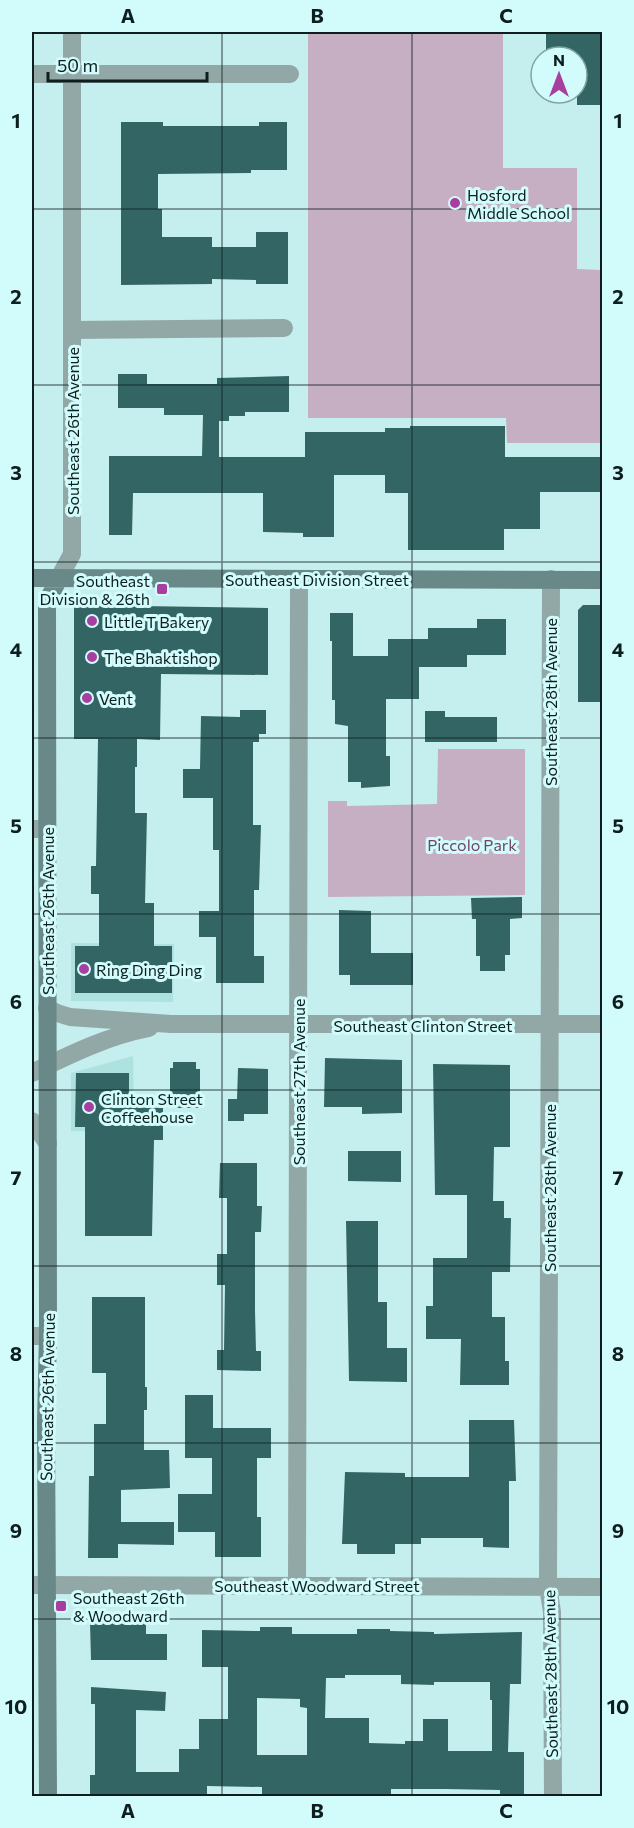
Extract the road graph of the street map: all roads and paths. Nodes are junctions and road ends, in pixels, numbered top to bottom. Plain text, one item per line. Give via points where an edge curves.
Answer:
1 (72, 32) edge
2 (32, 74) edge
3 (71, 74) junction
4 (290, 74) dead end
5 (284, 328) dead end
6 (72, 330) junction
7 (32, 578) edge
8 (59, 578) junction
9 (299, 579) junction
10 (551, 579) junction
11 (603, 580) edge
12 (39, 829) edge
13 (47, 1008) junction
14 (171, 1024) junction
15 (550, 1024) junction
16 (603, 1024) edge
17 (298, 1025) junction
18 (40, 1069) edge
19 (32, 1121) edge
20 (48, 1144) junction
21 (40, 1336) edge
22 (39, 1585) edge
23 (297, 1585) junction
24 (548, 1587) junction
25 (603, 1587) edge
26 (48, 1797) edge
27 (553, 1797) edge

1 - 3 street, Southeast 26th Avenue
2 - 3 street
3 - 4 street
3 - 6 street, Southeast 26th Avenue
5 - 6 street
6 - 8 street, Southeast 26th Avenue via 72,554
7 - 8 street, Southeast Division Street
8 - 9 street, Southeast Division Street
8 - 12 street, Southeast 26th Avenue via 47,602
9 - 10 street, Southeast Division Street
9 - 17 street, Southeast 27th Avenue
10 - 11 street, Southeast Division Street
10 - 15 street, Southeast 28th Avenue
12 - 13 street, Southeast 26th Avenue
13 - 14 street, Southeast Clinton Street via 70,1017
13 - 18 street, Southeast 26th Avenue
14 - 17 street, Southeast Clinton Street
14 - 18 street, Southeast Clinton Street via 118,1036
15 - 16 street, Southeast Clinton Street
15 - 17 street, Southeast Clinton Street
15 - 24 street, Southeast 28th Avenue
17 - 23 street, Southeast 27th Avenue
18 - 20 street, Southeast 26th Avenue
19 - 20 street
20 - 21 street, Southeast 26th Avenue
21 - 22 street, Southeast 26th Avenue via 46,1422
22 - 23 street, Southeast Woodward Street
22 - 26 street, Southeast 26th Avenue
23 - 24 street, Southeast Woodward Street
24 - 25 street, Southeast Woodward Street
24 - 27 street, Southeast 28th Avenue via 552,1612

